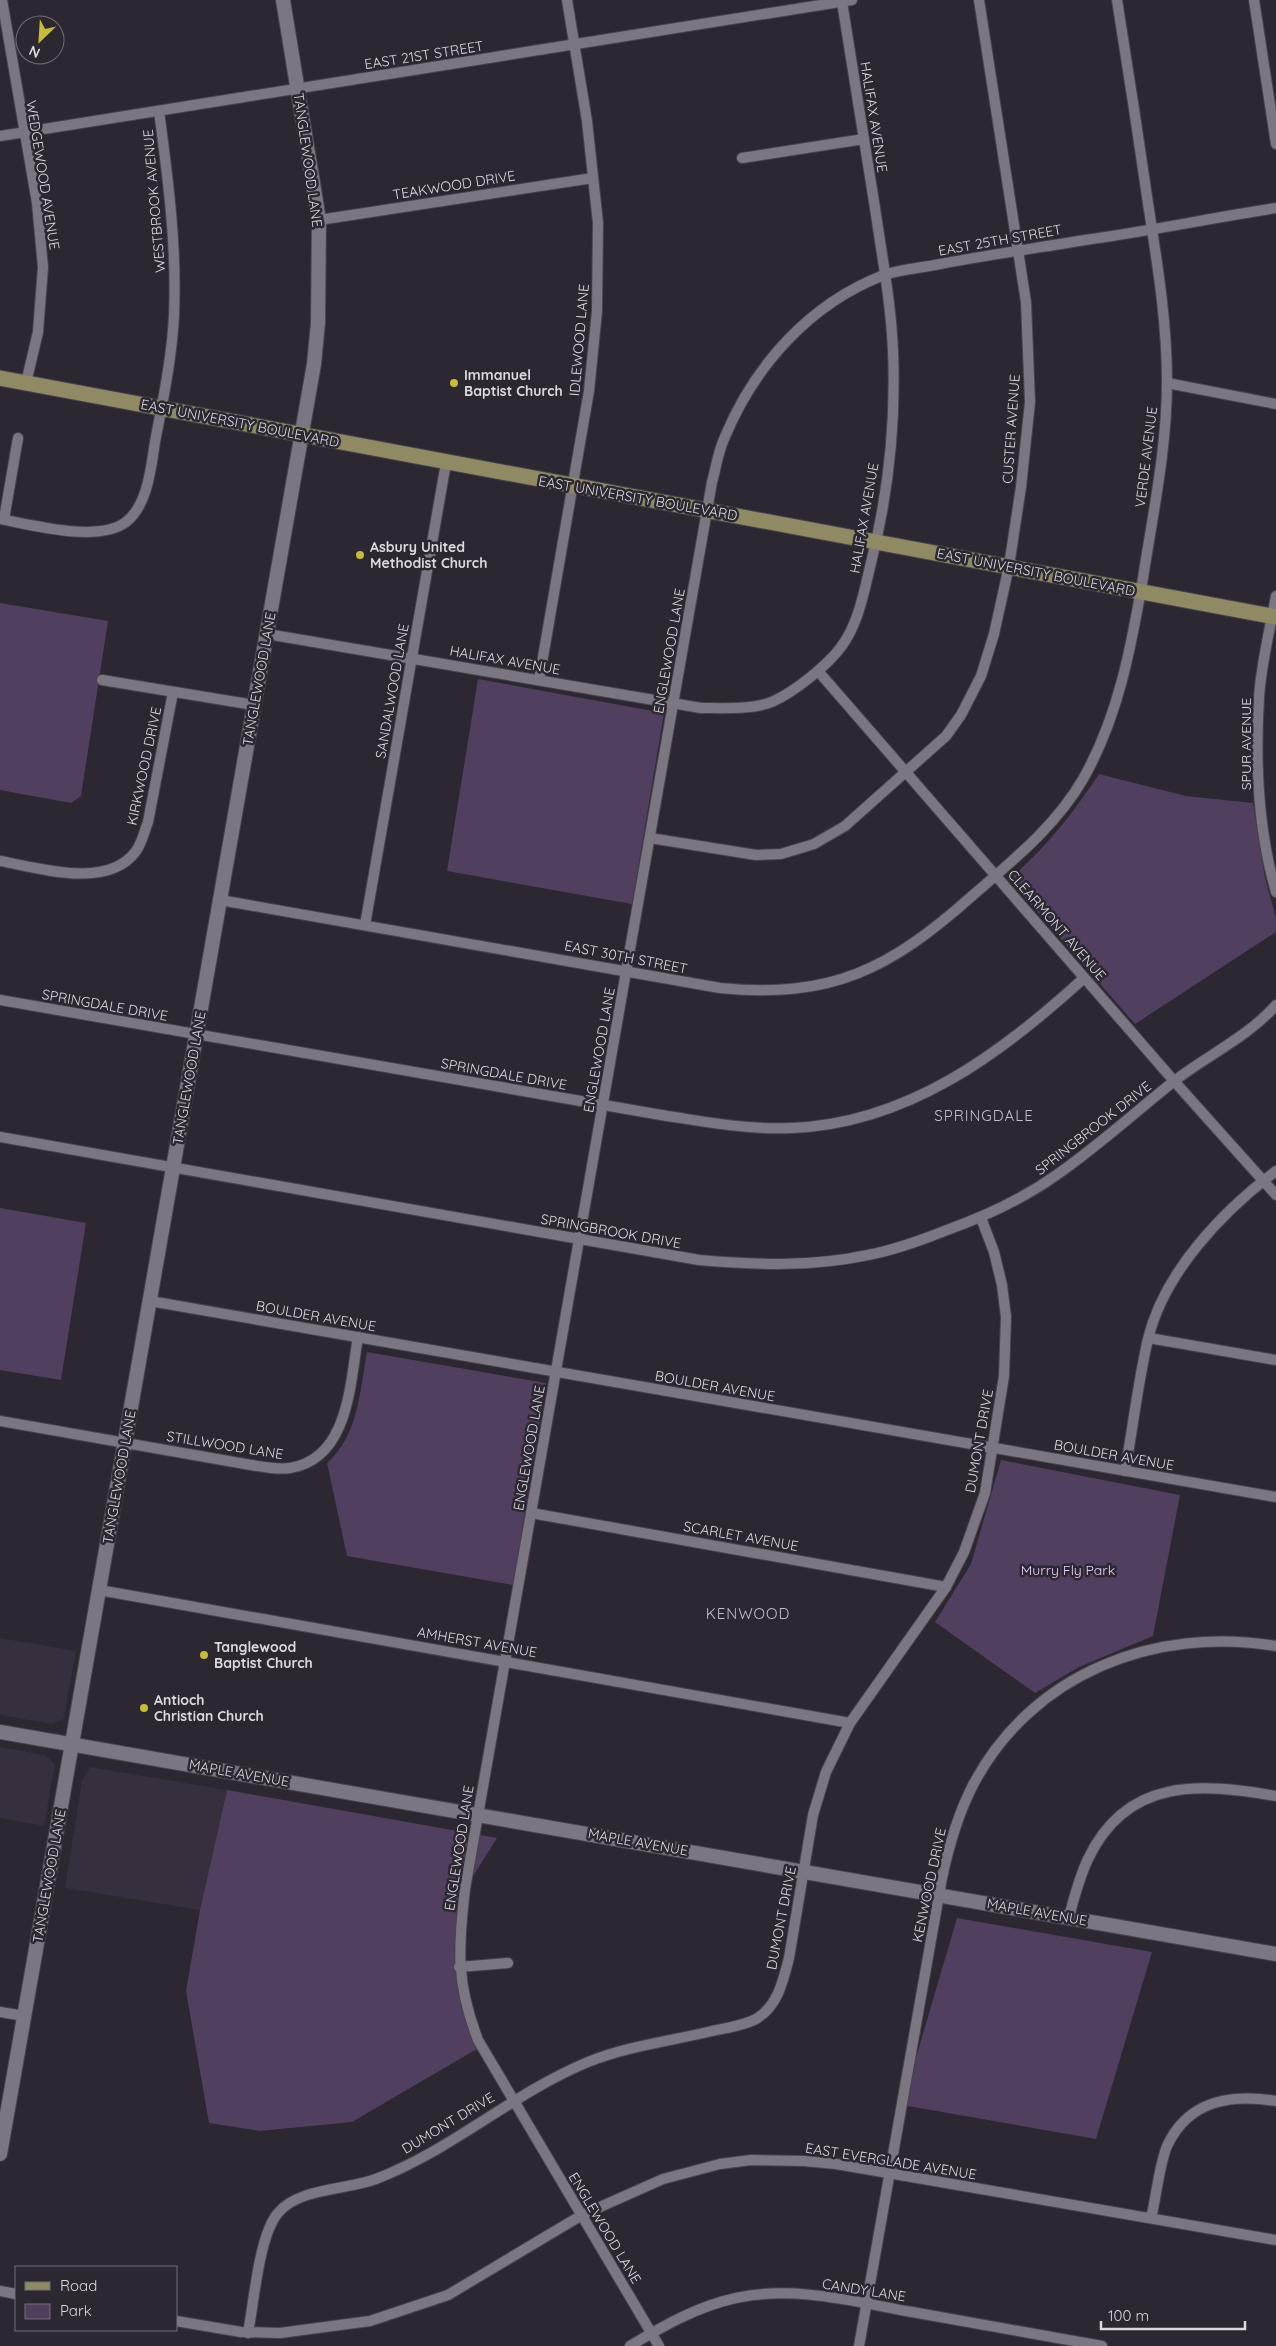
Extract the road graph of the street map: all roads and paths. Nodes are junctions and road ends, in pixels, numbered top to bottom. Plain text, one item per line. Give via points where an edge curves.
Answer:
1 (2, 0) edge
2 (284, 0) edge
3 (567, 0) edge
4 (980, 0) edge
5 (1118, 0) edge
6 (1254, 0) edge
7 (847, 1) edge
8 (575, 45) junction
9 (298, 89) junction
10 (159, 111) junction
11 (24, 133) junction
12 (0, 136) edge
13 (864, 139) junction
14 (1276, 144) edge
15 (742, 158) dead end
16 (593, 178) junction
17 (1276, 208) edge
18 (319, 220) junction
19 (1152, 228) junction
20 (1018, 249) junction
21 (885, 275) junction
22 (760, 370) joint
23 (0, 378) edge
24 (26, 383) junction
25 (1167, 383) junction
26 (1276, 404) edge
27 (161, 408) junction
28 (302, 435) junction
29 (18, 438) dead end
30 (446, 463) junction
31 (573, 487) junction
32 (708, 511) junction
33 (2, 519) edge
34 (877, 542) junction
35 (1009, 566) junction
36 (1141, 591) junction
37 (1276, 596) edge
38 (1274, 617) edge
39 (267, 634) junction
40 (412, 658) junction
41 (818, 672) junction
42 (102, 680) dead end
43 (539, 680) junction
44 (173, 692) junction
45 (674, 703) junction
46 (254, 705) junction
47 (905, 772) junction
48 (650, 838) junction
49 (0, 862) edge
50 (1273, 869) edge
51 (996, 876) junction
52 (1276, 892) edge
53 (220, 900) junction
54 (365, 925) junction
55 (627, 970) junction
56 (1084, 978) junction
57 (0, 1000) edge
58 (1276, 1005) edge
59 (196, 1035) junction
60 (1174, 1081) junction
61 (603, 1105) junction
62 (0, 1137) edge
63 (173, 1168) junction
64 (1276, 1171) edge
65 (1263, 1181) junction
66 (1276, 1195) edge
67 (981, 1218) junction
68 (580, 1239) junction
69 (150, 1301) junction
70 (358, 1337) junction
71 (1149, 1338) junction
72 (1276, 1360) edge
73 (556, 1372) junction
74 (0, 1421) edge
75 (125, 1442) junction
76 (992, 1448) junction
77 (1125, 1471) junction
78 (1276, 1497) edge
79 (532, 1513) junction
80 (946, 1587) junction
81 (99, 1590) junction
82 (1276, 1646) edge
83 (505, 1661) junction
84 (850, 1723) junction
85 (0, 1732) edge
86 (72, 1744) junction
87 (1276, 1796) edge
88 (478, 1815) junction
89 (804, 1871) junction
90 (939, 1895) junction
91 (1069, 1917) junction
92 (1276, 1954) edge
93 (508, 1963) dead end
94 (460, 1967) junction
95 (0, 2012) edge
96 (24, 2016) junction
97 (513, 2100) junction
98 (1276, 2101) edge
99 (0, 2154) edge
100 (890, 2173) junction
101 (582, 2215) junction
102 (1151, 2218) junction
103 (1276, 2240) edge
104 (0, 2291) edge
105 (15, 2294) edge
106 (866, 2304) junction
107 (178, 2321) edge
108 (248, 2333) junction
109 (651, 2333) junction
110 (630, 2346) edge
111 (659, 2346) edge
112 (859, 2346) edge
113 (1102, 2346) edge

1 - 11 street, WEDGEWOOD AVENUE
2 - 9 main road, TANGLEWOOD LANE
3 - 8 street, IDLEWOOD LANE
4 - 20 street, CUSTER AVENUE
5 - 19 street, VERDE AVENUE
6 - 14 street
7 - 8 street, EAST 21ST STREET
7 - 13 street, HALIFAX AVENUE
8 - 9 street, EAST 21ST STREET
8 - 16 street, IDLEWOOD LANE
9 - 10 street, EAST 21ST STREET
9 - 18 main road, TANGLEWOOD LANE
10 - 11 street, EAST 21ST STREET
10 - 27 street, WESTBROOK AVENUE via 170,190 175,275 173,326
11 - 12 street, EAST 21ST STREET
11 - 24 street, WEDGEWOOD AVENUE via 37,202 43,267 38,332
13 - 15 street
13 - 21 street, HALIFAX AVENUE
16 - 18 street, TEAKWOOD DRIVE
16 - 31 street, IDLEWOOD LANE via 598,223 597,310 589,392
17 - 19 street, EAST 25TH STREET
18 - 28 main road, TANGLEWOOD LANE via 316,350
19 - 20 street, EAST 25TH STREET
19 - 25 street, VERDE AVENUE via 1164,316
20 - 21 street, EAST 25TH STREET
20 - 35 street, CUSTER AVENUE via 1026,302 1030,402 1022,487
21 - 22 street, EAST 25TH STREET via 856,288 821,310
21 - 34 street, HALIFAX AVENUE via 893,350 893,396
22 - 32 street, ENGLEWOOD LANE via 723,440
23 - 24 main road, EAST UNIVERSITY BOULEVARD
24 - 27 main road, EAST UNIVERSITY BOULEVARD
25 - 26 street
25 - 36 street, VERDE AVENUE via 1162,458
27 - 28 main road, EAST UNIVERSITY BOULEVARD
27 - 33 street, WESTBROOK AVENUE via 144,493 126,522 97,532
28 - 30 main road, EAST UNIVERSITY BOULEVARD
28 - 39 main road, TANGLEWOOD LANE
29 - 33 street
30 - 31 main road, EAST UNIVERSITY BOULEVARD
30 - 40 street, SANDALWOOD LANE
31 - 32 main road, EAST UNIVERSITY BOULEVARD
31 - 43 street, IDLEWOOD LANE
32 - 34 main road, EAST UNIVERSITY BOULEVARD
32 - 45 street, ENGLEWOOD LANE
34 - 35 main road, EAST UNIVERSITY BOULEVARD
34 - 41 street, HALIFAX AVENUE via 862,602 850,633 832,659
35 - 36 main road, EAST UNIVERSITY BOULEVARD
35 - 47 street, CUSTER AVENUE via 981,676 961,716 946,736
36 - 38 main road, EAST UNIVERSITY BOULEVARD
36 - 51 street, VERDE AVENUE via 1124,675 1107,730 1082,781 1044,831
37 - 38 street, SPUR AVENUE
38 - 50 street, SPUR AVENUE via 1259,696 1257,776
39 - 40 street, HALIFAX AVENUE
39 - 46 main road, TANGLEWOOD LANE
40 - 43 street, HALIFAX AVENUE
40 - 54 street, SANDALWOOD LANE
41 - 45 street, HALIFAX AVENUE via 773,701 737,708 701,708
41 - 47 street, CLEARMONT AVENUE
42 - 44 street
43 - 45 street, HALIFAX AVENUE
44 - 46 street
44 - 49 street, KIRKWOOD DRIVE via 148,822 141,842 129,858 110,870 93,873
45 - 48 street, ENGLEWOOD LANE
46 - 53 main road, TANGLEWOOD LANE
47 - 48 street, CUSTER AVENUE via 845,826 800,850 756,855
47 - 51 street, CLEARMONT AVENUE
48 - 55 street, ENGLEWOOD LANE
50 - 52 street, SPUR AVENUE
51 - 55 street, EAST 30TH STREET via 902,951 866,971 818,986 777,992 749,991
51 - 56 street, CLEARMONT AVENUE
53 - 54 street, EAST 30TH STREET
53 - 59 main road, TANGLEWOOD LANE
54 - 55 street, EAST 30TH STREET
55 - 61 street, ENGLEWOOD LANE
56 - 60 street, CLEARMONT AVENUE
56 - 61 street, SPRINGDALE DRIVE via 1016,1038 977,1065 929,1092 866,1116 815,1127 758,1127
57 - 59 street, SPRINGDALE DRIVE
58 - 60 street
59 - 61 street, SPRINGDALE DRIVE
59 - 63 main road, TANGLEWOOD LANE
60 - 65 street, CLEARMONT AVENUE
60 - 67 street, SPRINGBROOK DRIVE via 1122,1126 1062,1171
61 - 68 street, ENGLEWOOD LANE
62 - 63 street, SPRINGBROOK DRIVE
63 - 68 street, SPRINGBROOK DRIVE
63 - 69 main road, TANGLEWOOD LANE
64 - 65 street
65 - 66 street, CLEARMONT AVENUE
65 - 71 street via 1193,1252 1168,1291
67 - 68 street, SPRINGBROOK DRIVE via 870,1255 811,1263 726,1262
67 - 76 street, DUMONT DRIVE via 994,1252 1006,1317 1004,1376
68 - 73 street, ENGLEWOOD LANE
69 - 70 street, BOULDER AVENUE
69 - 75 main road, TANGLEWOOD LANE
70 - 73 street, BOULDER AVENUE
70 - 75 street, STILLWOOD LANE via 349,1390 337,1433 322,1453 301,1465 279,1469
71 - 72 street
71 - 77 street
73 - 76 street, BOULDER AVENUE
73 - 79 street, ENGLEWOOD LANE
74 - 75 street, STILLWOOD LANE
75 - 81 main road, TANGLEWOOD LANE
76 - 77 street, BOULDER AVENUE
76 - 80 street, DUMONT DRIVE via 985,1494 964,1552
77 - 78 street, BOULDER AVENUE
79 - 80 street, SCARLET AVENUE
79 - 83 street, ENGLEWOOD LANE
80 - 84 street, DUMONT DRIVE
81 - 83 street, AMHERST AVENUE
81 - 86 main road, TANGLEWOOD LANE
82 - 90 street, KENWOOD DRIVE via 1210,1640 1158,1646 1111,1660 1051,1695 1012,1729 973,1785 954,1829
83 - 84 street, AMHERST AVENUE
83 - 88 street, ENGLEWOOD LANE
84 - 89 street, DUMONT DRIVE via 826,1772 813,1815
85 - 86 main road, MAPLE AVENUE
86 - 88 main road, MAPLE AVENUE
86 - 96 main road, TANGLEWOOD LANE
87 - 91 street via 1191,1787 1160,1793 1145,1800 1119,1818 1095,1846 1080,1877
88 - 89 main road, MAPLE AVENUE
88 - 94 street, ENGLEWOOD LANE via 460,1929
89 - 90 main road, MAPLE AVENUE
89 - 97 street, DUMONT DRIVE via 783,1980 764,2014 740,2025 604,2056
90 - 91 main road, MAPLE AVENUE
90 - 100 street, KENWOOD DRIVE
91 - 92 main road, MAPLE AVENUE
93 - 94 street
94 - 97 street, ENGLEWOOD LANE via 466,2010 478,2040
95 - 96 street
96 - 99 main road, TANGLEWOOD LANE
97 - 101 street, ENGLEWOOD LANE
97 - 108 street, DUMONT DRIVE via 398,2169 348,2187 303,2196 277,2213 268,2230
98 - 102 street via 1241,2097 1226,2099 1212,2103 1187,2119 1167,2145
100 - 101 street, EAST EVERGLADE AVENUE via 804,2161 751,2160 720,2164 663,2179
100 - 102 street, EAST EVERGLADE AVENUE
100 - 106 street, KENWOOD DRIVE
101 - 108 street, EAST EVERGLADE AVENUE via 448,2294 370,2321 280,2333
101 - 109 street, ENGLEWOOD LANE
102 - 103 street, EAST EVERGLADE AVENUE
104 - 105 street
106 - 109 street, CANDY LANE via 805,2294 760,2294 711,2304
106 - 112 street, KENWOOD DRIVE
106 - 113 street, CANDY LANE
107 - 108 street, EAST EVERGLADE AVENUE
109 - 110 street, CANDY LANE
109 - 111 street, ENGLEWOOD LANE

